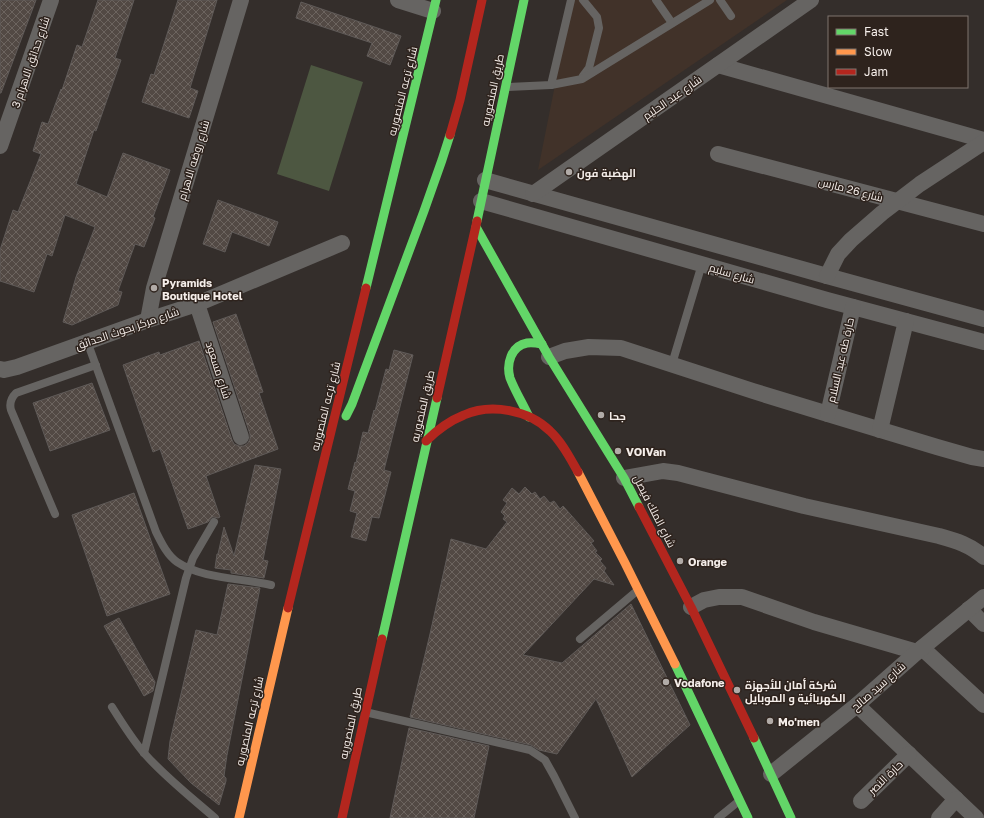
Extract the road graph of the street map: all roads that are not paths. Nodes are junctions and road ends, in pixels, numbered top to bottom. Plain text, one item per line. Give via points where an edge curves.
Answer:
1 (52, 0) edge
2 (241, 0) edge
3 (398, 0) edge
4 (482, 0) edge
5 (524, 0) edge
6 (571, 0) edge
7 (583, 0) edge
8 (656, 0) edge
9 (710, 0) edge
10 (720, 0) edge
11 (811, 0) edge
12 (435, 6) edge
13 (731, 16) dead end
14 (672, 23) junction
15 (718, 65) junction
16 (582, 78) junction
17 (551, 85) junction
18 (505, 87) junction
19 (984, 141) edge
20 (0, 146) edge
21 (718, 154) dead end
22 (485, 180) junction
23 (533, 194) junction
24 (480, 201) junction
25 (897, 201) junction
26 (984, 224) edge
27 (476, 227) junction
28 (342, 243) dead end
29 (702, 264) junction
30 (827, 276) junction
31 (198, 304) junction
32 (853, 307) junction
33 (984, 319) edge
34 (148, 320) junction
35 (906, 321) junction
36 (87, 341) junction
37 (984, 342) edge
38 (546, 350) junction
39 (672, 364) junction
40 (96, 365) junction
41 (0, 370) edge
42 (828, 414) junction
43 (529, 417) junction
44 (880, 430) junction
45 (241, 437) dead end
46 (426, 441) junction
47 (327, 446) junction
48 (984, 459) edge
49 (624, 478) junction
50 (55, 514) dead end
51 (214, 522) dead end
52 (984, 557) edge
53 (189, 568) junction
54 (271, 585) dead end
55 (639, 590) junction
56 (984, 596) edge
57 (690, 607) junction
58 (969, 609) junction
59 (984, 624) edge
60 (580, 639) dead end
61 (919, 650) junction
62 (857, 705) junction
63 (984, 705) edge
64 (112, 707) dead end
65 (365, 712) junction
66 (144, 753) junction
67 (909, 754) junction
68 (771, 774) junction
69 (956, 799) junction
70 (740, 801) junction
71 (861, 801) dead end
72 (214, 818) edge
73 (239, 818) edge
74 (342, 818) edge
75 (575, 818) edge
76 (718, 818) edge
77 (748, 818) edge
78 (791, 818) edge
79 (939, 818) edge
80 (976, 818) edge

1 - 20 street, شارع حدائق الاهرام 3
2 - 34 street, شارع روضه الاهرام via 156,281
3 - 12 street
4 - 47 main road via 460,100 427,204 352,404
5 - 18 main road, طريق المنصوريه
6 - 17 lane
7 - 16 lane via 598,18 599,28 589,68
8 - 14 lane
9 - 14 lane
10 - 13 lane
11 - 15 street, شارع عبد الحليم
12 - 47 main road, شارع ترعه المنصوريه
14 - 16 lane
15 - 19 street
15 - 23 street, شارع عبد الحليم
16 - 17 lane
17 - 18 lane
18 - 22 main road, طريق المنصوريه
19 - 25 street
21 - 25 street, شارع 26 مارس
22 - 23 street, شارع سليم
22 - 24 main road, طريق المنصوريه
23 - 30 street, شارع سليم
24 - 27 main road, طريق المنصوريه
24 - 29 street, شارع سليم
25 - 26 street, شارع 26 مارس
25 - 30 street via 851,240 838,254
27 - 38 main road, شارع الملك فيصل
27 - 46 main road, طريق المنصوريه
28 - 31 street, شارع مركز بحوث الحدائق
29 - 32 street, شارع سليم
29 - 39 lane
30 - 33 street, شارع سليم
31 - 34 street, شارع مركز بحوث الحدائق
31 - 45 street, شارع مسعود
32 - 35 street, شارع سليم
32 - 42 street, حارة طه عبد السلام
34 - 36 street, شارع مركز بحوث الحدائق
35 - 37 street, شارع سليم
35 - 44 street
36 - 40 lane
36 - 41 street, شارع مركز بحوث الحدائق via 17,367
38 - 39 street via 621,348
38 - 43 main road via 536,342 523,344 513,352 508,364 510,377
38 - 49 main road, شارع الملك فيصل
39 - 42 street
40 - 50 lane via 16,393 10,402 11,410
40 - 53 lane via 156,532 176,562
42 - 44 street
43 - 46 main road via 511,411 473,411 445,424
43 - 55 main road via 559,440
44 - 48 street
46 - 65 main road, طريق المنصوريه
47 - 73 main road, شارع ترعه المنصوريه
49 - 52 street via 663,471 678,473 804,506 959,541
49 - 57 main road, شارع الملك فيصل
51 - 53 lane
53 - 54 lane via 202,573
53 - 66 lane
55 - 60 lane
55 - 70 main road
56 - 58 street, شارع سيد صالح
57 - 61 street via 704,600 719,597 742,597 814,622
57 - 68 main road, شارع الملك فيصل
58 - 59 street
58 - 61 street, شارع سيد صالح
61 - 62 street, شارع سيد صالح
61 - 63 street
62 - 67 street
62 - 68 street, شارع سيد صالح
64 - 66 lane
65 - 74 main road, طريق المنصوريه
65 - 75 lane via 530,750 545,760
66 - 72 lane
67 - 69 street
67 - 71 street, حارة النصر
68 - 78 main road, شارع الملك فيصل
69 - 79 street
69 - 80 street
70 - 76 lane
70 - 77 main road

